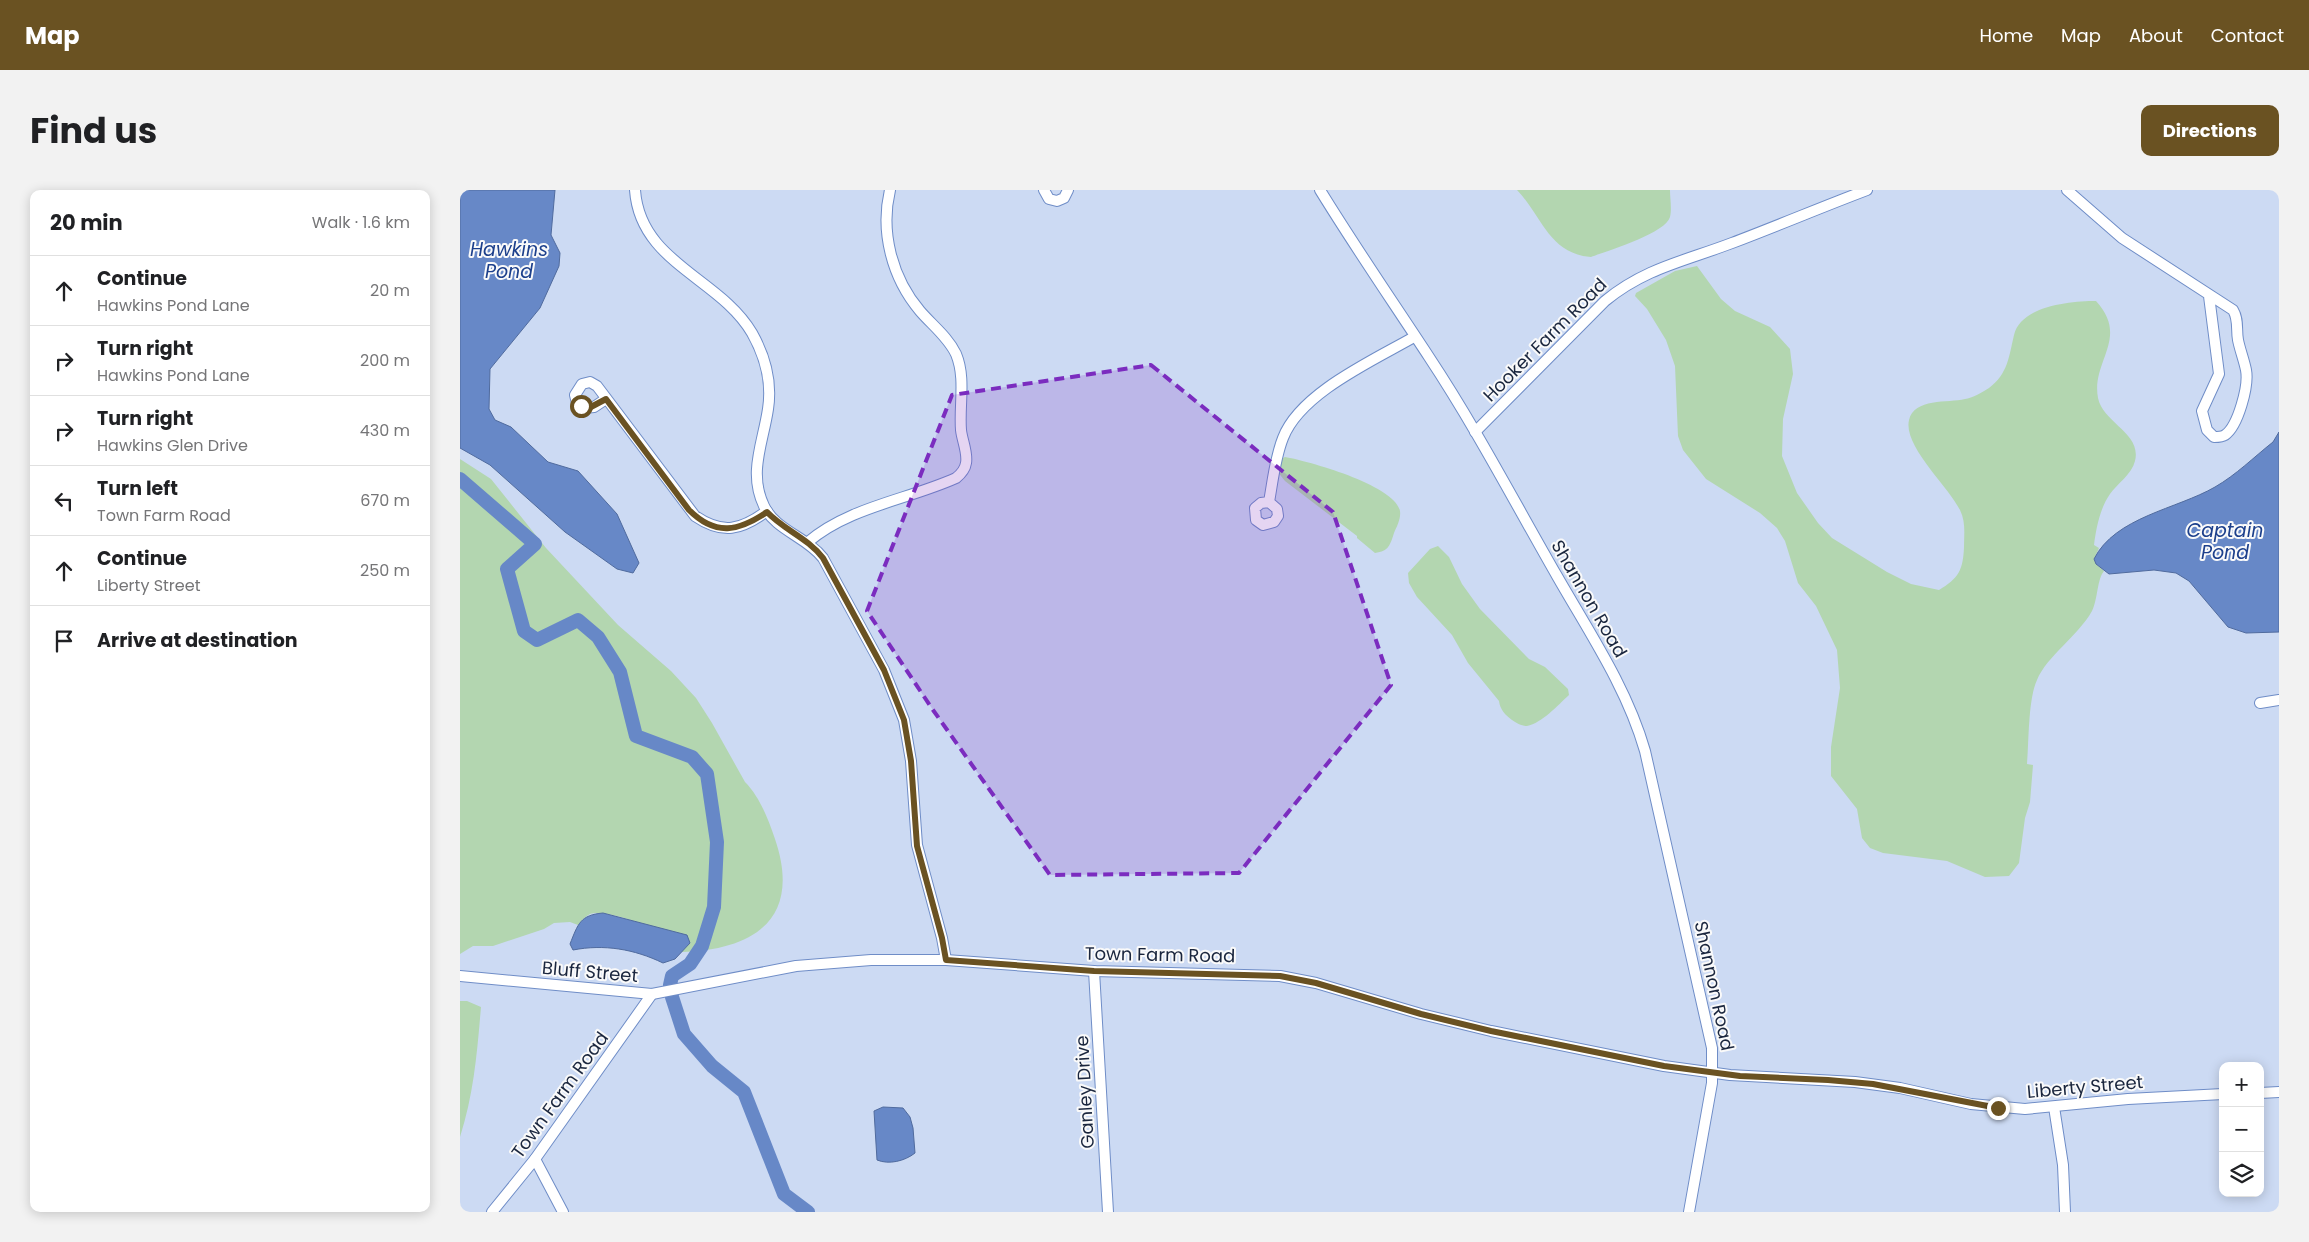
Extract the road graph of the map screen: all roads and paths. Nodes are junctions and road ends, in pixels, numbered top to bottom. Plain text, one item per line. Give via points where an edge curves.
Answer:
1 (635, 190) edge
2 (890, 190) edge
3 (1044, 190) edge
4 (1068, 190) edge
5 (1320, 190) edge
6 (1867, 190) edge
7 (2068, 190) edge
8 (1855, 192) edge
9 (2209, 296) junction
10 (1414, 337) junction
11 (606, 399) dead end
12 (1475, 432) junction
13 (1269, 502) dead end
14 (767, 512) junction
15 (808, 542) junction
16 (2279, 700) edge
17 (2260, 703) dead end
18 (946, 960) junction
19 (1094, 971) junction
20 (460, 976) edge
21 (717, 981) joint
22 (652, 994) junction
23 (1713, 1073) junction
24 (2279, 1092) edge
25 (2264, 1093) edge
26 (2219, 1094) edge
27 (2054, 1108) junction
28 (535, 1159) junction
29 (498, 1210) edge
30 (563, 1212) edge
31 (1108, 1212) edge
32 (1689, 1212) edge
33 (2066, 1212) edge

1 - 14 street via 640,215 651,236 741,318 760,349 767,374 769,401 755,474
2 - 15 street via 888,240 899,279 915,305 948,341 959,364 961,428 967,462 956,478 852,515
3 - 4 street via 1049,199 1057,201 1064,198
5 - 10 street, Shannon Road
6 - 8 street, Hooker Farm Road
7 - 9 street via 2122,238 2202,288
8 - 12 street, Hooker Farm Road via 1626,284 1605,301
9 - 9 street via 2227,304 2237,318 2237,338 2246,370 2246,389 2235,422 2223,437 2214,437 2207,430 2202,411 2219,374
10 - 12 street, Shannon Road
10 - 13 street via 1334,384 1299,412 1283,436
11 - 14 street via 695,516 713,526 734,528
12 - 23 street, Shannon Road via 1634,716 1645,751 1707,1022
14 - 15 street
15 - 18 street via 827,564 884,670 900,708 911,761 917,846
16 - 17 street
18 - 19 street, Town Farm Road
18 - 21 street, Town Farm Road via 814,964
19 - 23 street, Town Farm Road via 1280,976 1491,1031
19 - 31 street, Ganley Drive
20 - 22 street, Bluff Street
21 - 22 street, Bluff Street
22 - 28 street, Town Farm Road
23 - 27 street, Liberty Street via 1864,1083 1998,1108
23 - 32 street, Shannon Road
24 - 25 street
26 - 27 street, Liberty Street via 2128,1099
27 - 33 street via 2064,1165
28 - 29 street, Town Farm Road
28 - 30 street

